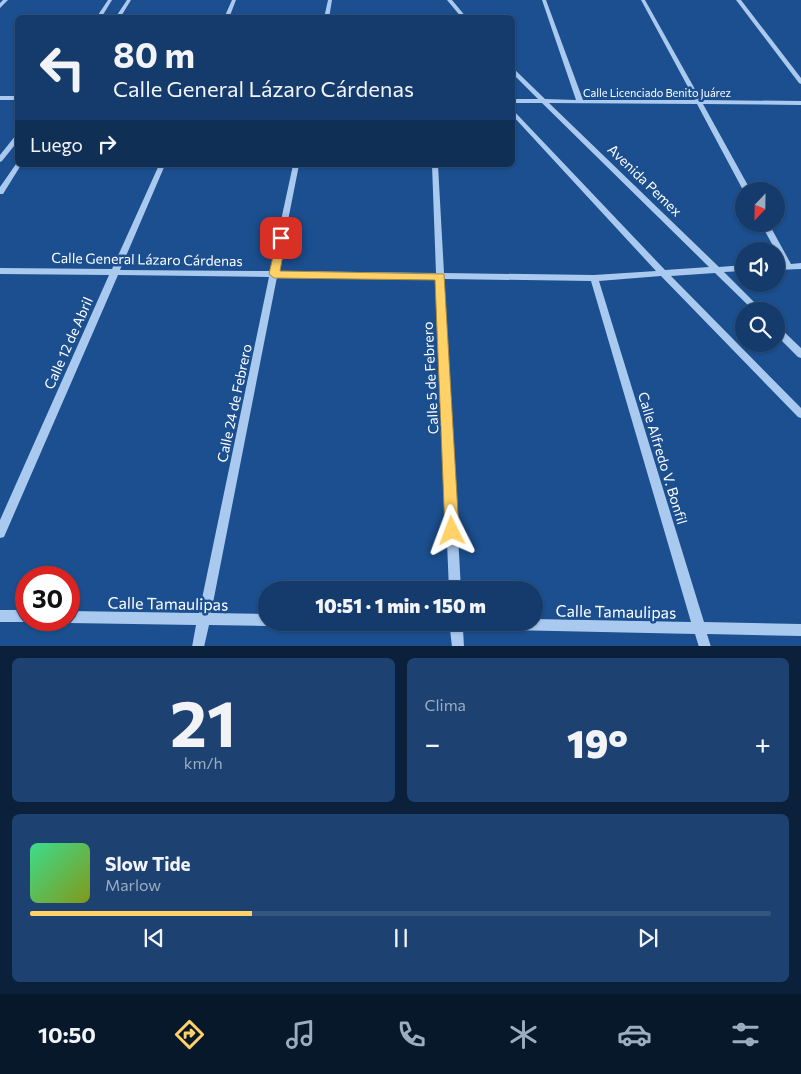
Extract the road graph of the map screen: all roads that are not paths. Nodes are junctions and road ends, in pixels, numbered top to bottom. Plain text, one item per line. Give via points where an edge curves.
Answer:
1 (6, 0) edge
2 (110, 0) edge
3 (129, 0) edge
4 (234, 0) edge
5 (330, 0) edge
6 (448, 0) edge
7 (544, 0) edge
8 (643, 0) edge
9 (738, 0) edge
10 (0, 6) edge
11 (100, 15) edge
12 (119, 15) edge
13 (227, 15) edge
14 (327, 15) edge
15 (462, 15) edge
16 (515, 72) edge
17 (801, 82) edge
18 (0, 98) edge
19 (15, 98) edge
20 (515, 101) edge
21 (543, 101) junction
22 (580, 101) junction
23 (698, 102) junction
24 (801, 103) edge
25 (515, 114) edge
26 (15, 140) edge
27 (0, 160) edge
28 (17, 167) edge
29 (161, 167) edge
30 (296, 167) edge
31 (434, 167) edge
32 (742, 182) edge
33 (0, 192) edge
34 (769, 232) edge
35 (788, 266) joint
36 (801, 266) edge
37 (735, 269) edge
38 (719, 270) junction
39 (0, 271) edge
40 (114, 272) junction
41 (274, 274) junction
42 (664, 274) junction
43 (440, 276) junction
44 (594, 278) junction
45 (750, 302) edge
46 (785, 337) edge
47 (801, 354) edge
48 (801, 414) edge
49 (0, 533) edge
50 (455, 581) edge
51 (0, 616) edge
52 (15, 616) edge
53 (80, 617) edge
54 (204, 619) junction
55 (258, 620) edge
56 (543, 625) edge
57 (700, 629) junction
58 (801, 630) edge
59 (457, 631) edge
60 (198, 646) edge
61 (458, 646) edge
62 (705, 646) edge

1 - 10 street
2 - 11 street
3 - 12 street
4 - 13 street
5 - 14 street
6 - 15 street
7 - 22 street
8 - 23 street
9 - 17 street
16 - 21 street, Avenida Pemex
18 - 19 street
20 - 21 street, Calle Licenciado Benito Juárez
21 - 22 street, Calle Licenciado Benito Juárez
21 - 38 street, Avenida Pemex
22 - 23 street, Calle Licenciado Benito Juárez
23 - 24 street, Calle Licenciado Benito Juárez
23 - 32 street
25 - 42 street
26 - 27 street
28 - 33 street
29 - 40 street, Calle 12 de Abril
30 - 41 street, Calle 24 de Febrero
31 - 43 street, Calle 5 de Febrero
34 - 35 street
35 - 36 street
37 - 38 street, Calle General Lázaro Cárdenas
38 - 42 street, Calle General Lázaro Cárdenas
38 - 45 street, Avenida Pemex
39 - 40 street, Calle General Lázaro Cárdenas
40 - 41 street, Calle General Lázaro Cárdenas
40 - 49 street, Calle 12 de Abril
41 - 43 street, Calle General Lázaro Cárdenas
41 - 54 street, Calle 24 de Febrero
42 - 44 street, Calle General Lázaro Cárdenas
42 - 48 street
43 - 44 street, Calle General Lázaro Cárdenas
43 - 50 street, Calle 5 de Febrero
44 - 57 street, Calle Alfredo V. Bonfil
46 - 47 street
51 - 52 street
53 - 54 street, Calle Tamaulipas
54 - 55 street, Calle Tamaulipas
54 - 60 street, Calle 24 de Febrero
56 - 57 street, Calle Tamaulipas
57 - 58 street, Calle Tamaulipas
57 - 62 street, Calle Alfredo V. Bonfil
59 - 61 street

